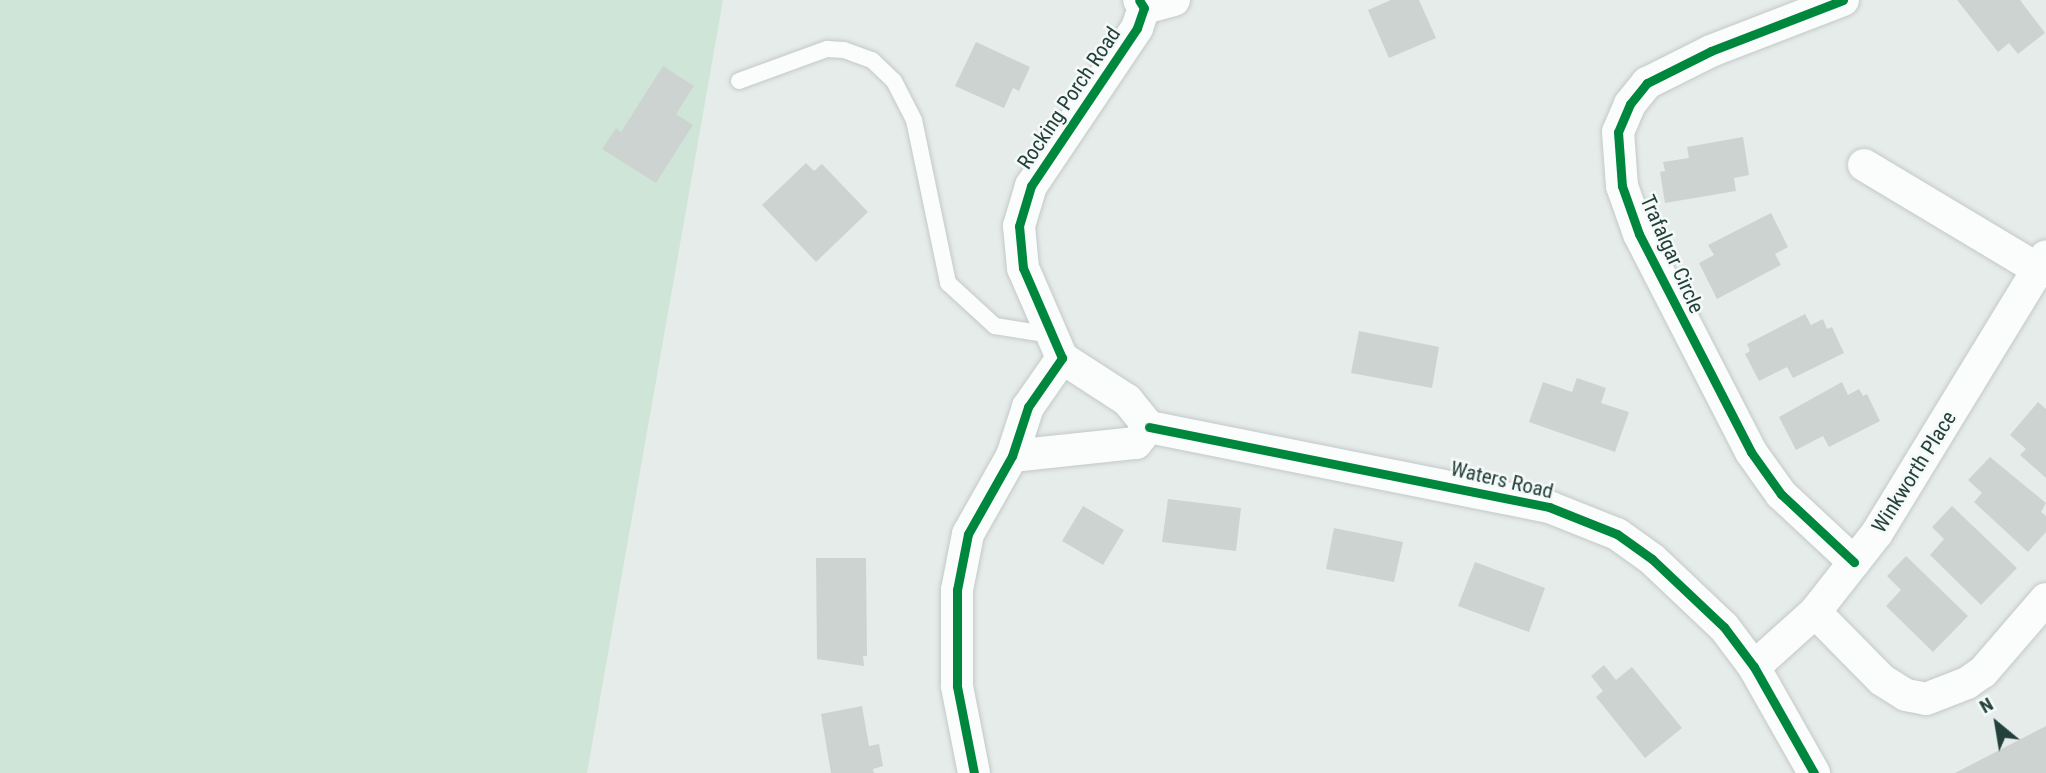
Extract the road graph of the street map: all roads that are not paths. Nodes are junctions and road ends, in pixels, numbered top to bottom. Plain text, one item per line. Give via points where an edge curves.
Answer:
1 (1843, 0) edge
2 (1152, 3) edge
3 (739, 81) dead end
4 (1864, 165) dead end
5 (2042, 263) edge
6 (1056, 346) junction
7 (1149, 426) junction
8 (1012, 456) junction
9 (1854, 562) junction
10 (2046, 599) edge
11 (1815, 612) junction
12 (1754, 667) junction
13 (974, 773) edge
14 (1814, 773) edge

1 - 9 street, Trafalgar Circle via 1711,51 1647,83 1630,104 1618,132 1622,186 1639,234 1751,452 1781,494
2 - 6 street, Rocking Porch Road via 1031,186 1019,226 1023,268
3 - 6 lane via 827,49 872,60 894,81 914,120 948,283 995,326
4 - 5 street
5 - 9 street, Winkworth Place via 1877,533
6 - 7 street via 1127,400
6 - 8 street
7 - 8 street via 1136,443
7 - 12 street, Waters Road via 1457,487 1584,520 1616,534 1652,559 1724,627
8 - 13 street via 968,534 957,590 957,686
9 - 11 street, Winkworth Place
10 - 11 street via 1983,671 1967,683 1926,699 1906,695 1882,680
11 - 12 street, Winkworth Place
12 - 14 street, Waters Road

